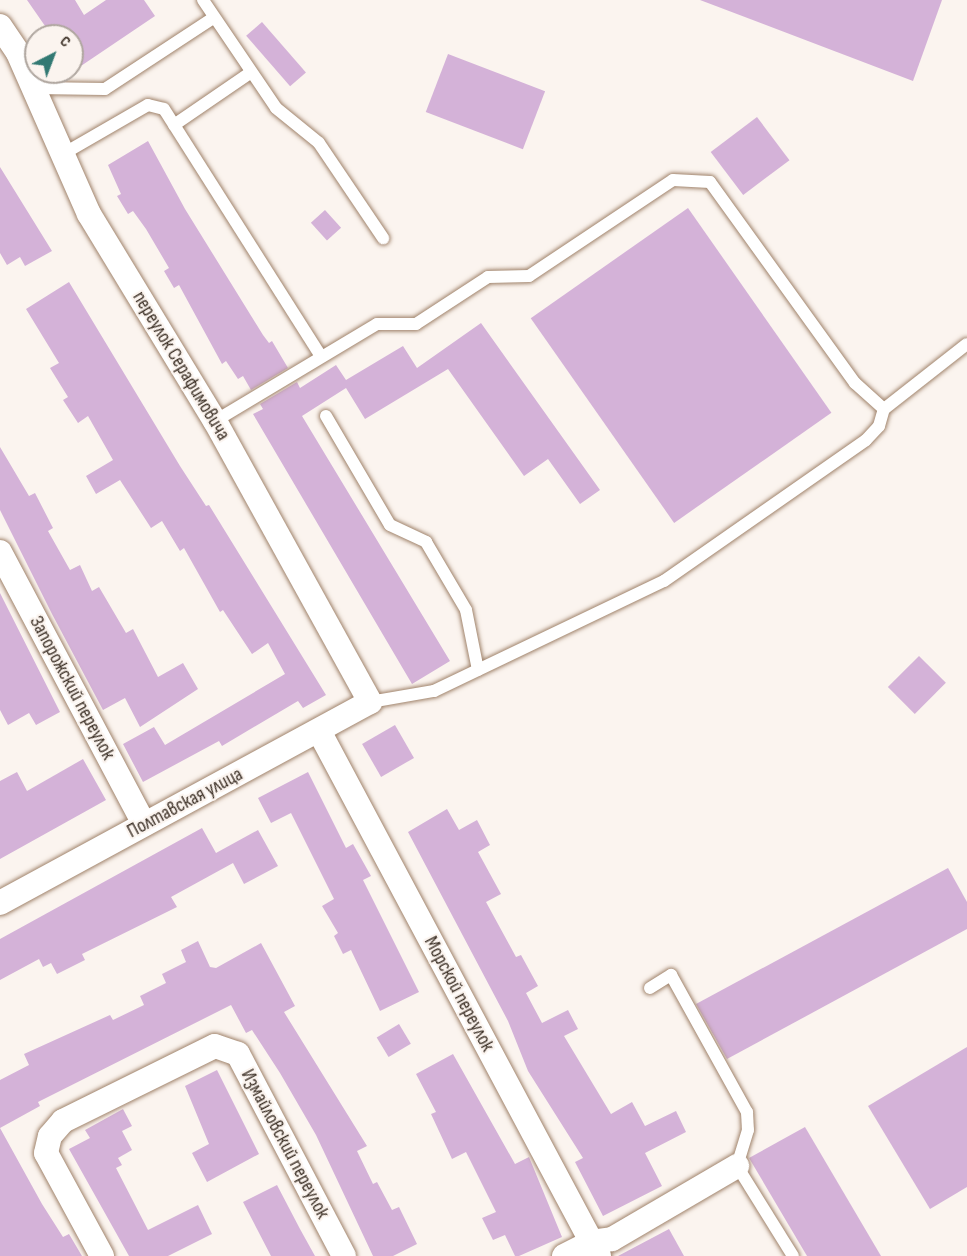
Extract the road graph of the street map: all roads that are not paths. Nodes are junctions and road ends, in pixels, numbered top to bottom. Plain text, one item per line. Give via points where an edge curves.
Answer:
1 (203, 0) edge
2 (213, 18) junction
3 (0, 26) edge
4 (250, 73) junction
5 (34, 88) junction
6 (174, 125) junction
7 (63, 154) junction
8 (383, 238) dead end
9 (967, 344) edge
10 (320, 355) junction
11 (884, 409) junction
12 (326, 416) dead end
13 (215, 421) junction
14 (0, 552) edge
15 (478, 670) junction
16 (370, 702) junction
17 (319, 731) junction
18 (144, 824) junction
19 (0, 903) edge
20 (650, 988) dead end
21 (737, 1166) junction
22 (595, 1249) edge
23 (102, 1256) edge
24 (344, 1256) edge
25 (564, 1256) edge
26 (793, 1256) edge

1 - 2 lane
2 - 4 lane
2 - 5 lane via 105,89
3 - 5 street, переулок Серафимовича
4 - 6 lane
4 - 8 lane via 276,108 319,143
5 - 7 street, переулок Серафимовича
6 - 7 lane via 164,109 148,105
6 - 10 lane
7 - 13 street, переулок Серафимовича via 89,214
9 - 11 lane
10 - 11 lane via 376,324 416,324 488,278 529,276 673,180 710,182 855,383
10 - 13 lane
11 - 15 lane via 879,426 866,440 664,581
12 - 15 lane via 390,525 426,542 466,610
13 - 16 street, переулок Серафимовича
14 - 18 street, Запорожский переулок
15 - 16 lane via 434,692
16 - 17 street, Полтавская улица
17 - 18 street, Полтавская улица
17 - 22 street, Морской переулок
18 - 19 street, Полтавская улица
20 - 21 lane via 671,975 747,1112 748,1130
21 - 22 street
21 - 26 lane
22 - 25 street
23 - 24 street, Измайловский переулок via 46,1153 50,1136 63,1121 215,1046 238,1054

